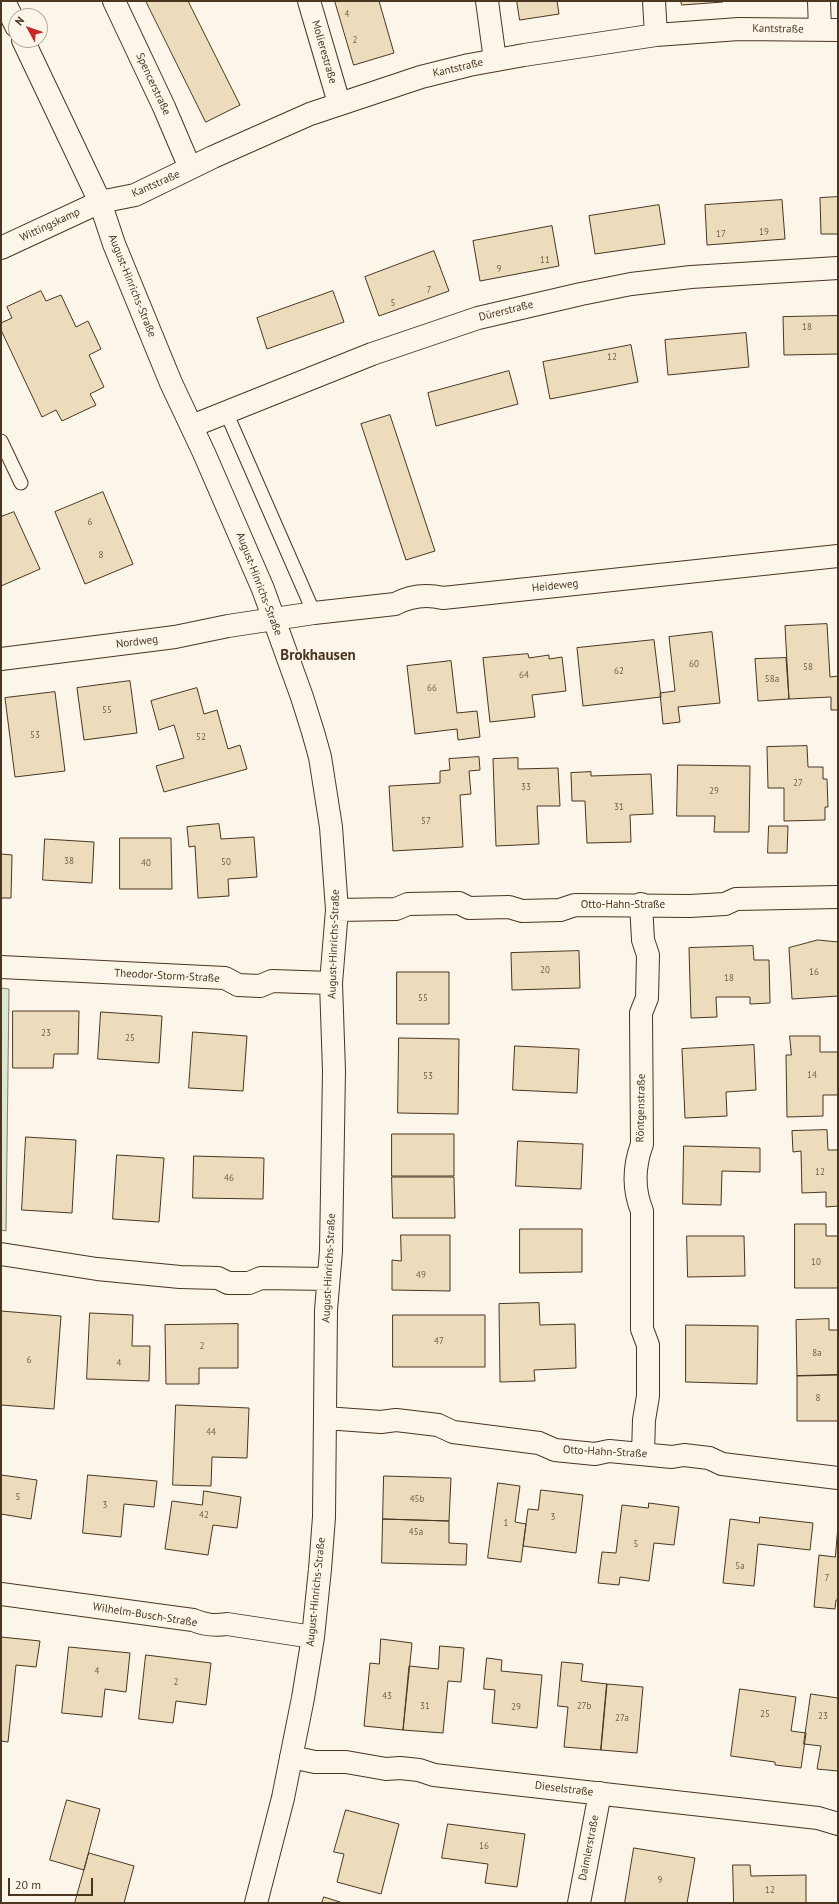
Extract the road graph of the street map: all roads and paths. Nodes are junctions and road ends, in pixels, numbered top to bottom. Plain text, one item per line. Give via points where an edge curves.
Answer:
1 (114, 1) edge
2 (309, 1) edge
3 (487, 1) edge
4 (654, 1) edge
5 (819, 1) edge
6 (829, 30) edge
7 (656, 35) junction
8 (27, 48) edge
9 (495, 60) junction
10 (339, 103) junction
11 (190, 168) junction
12 (100, 202) junction
13 (1, 248) edge
14 (838, 268) edge
15 (226, 412) junction
16 (192, 426) junction
17 (1, 441) edge
18 (21, 483) dead end
19 (838, 556) edge
20 (314, 613) junction
21 (273, 619) junction
22 (1, 659) edge
23 (838, 897) edge
24 (641, 904) junction
25 (337, 910) junction
26 (1, 967) edge
27 (331, 983) junction
28 (1, 1254) edge
29 (328, 1279) junction
30 (325, 1418) junction
31 (643, 1454) junction
32 (838, 1478) edge
33 (1, 1594) edge
34 (313, 1637) junction
35 (291, 1757) junction
36 (600, 1793) junction
37 (838, 1824) edge
38 (256, 1903) edge
39 (579, 1903) edge

1 - 11 street, Spencerstraße
2 - 10 street, Molierestraße
3 - 9 street
4 - 7 street
5 - 6 street
6 - 7 street, Kantstraße via 739,28
7 - 9 street, Kantstraße
8 - 12 street, August-Hinrichs-Straße
9 - 10 street, Kantstraße via 421,77
10 - 11 street, Kantstraße via 278,127
11 - 12 street, Kantstraße via 136,195
12 - 13 street, Wittingskamp
12 - 16 street, August-Hinrichs-Straße via 114,244 171,383
14 - 15 street, Dürerstraße via 691,277 631,284 530,305 425,335
15 - 16 street, Dürerstraße
15 - 20 lane
16 - 21 street, August-Hinrichs-Straße via 263,589
17 - 18 lane
19 - 20 street, Heideweg via 443,598 430,595 407,598 395,604
20 - 21 street, Heideweg
21 - 22 street, Nordweg via 175,637
21 - 25 street, August-Hinrichs-Straße via 302,697 320,757 331,827
23 - 24 street, Otto-Hahn-Straße via 736,899 725,904 697,906
24 - 25 street, Otto-Hahn-Straße via 575,905 560,910 522,911 509,907 469,908 459,902 408,904 396,909
24 - 31 street, Röntgenstraße via 642,940 648,955 647,998 641,1013 642,1144 636,1160 636,1197 642,1211 642,1329 648,1345 648,1396
25 - 27 street, August-Hinrichs-Straße
26 - 27 street, Theodor-Storm-Straße via 225,978 238,985 260,986 272,981
27 - 29 street, August-Hinrichs-Straße via 334,1070 331,1251
28 - 29 street via 97,1269 218,1278 228,1283 249,1283 261,1278
29 - 30 street, August-Hinrichs-Straße
30 - 31 street, Otto-Hahn-Straße via 381,1422 396,1420 438,1425 453,1432 539,1443 555,1450 595,1454 609,1451
30 - 34 street, August-Hinrichs-Straße via 324,1517
31 - 32 street, Otto-Hahn-Straße via 672,1457 684,1455 708,1458 722,1464
33 - 34 street, Wilhelm-Busch-Straße via 193,1620 215,1626 227,1624
34 - 35 street, August-Hinrichs-Straße
35 - 36 street, Dieselstraße via 315,1762 346,1762 386,1769 419,1770 434,1775
35 - 38 street, August-Hinrichs-Straße
36 - 37 street, Dieselstraße via 818,1818
36 - 39 street, Daimlerstraße

